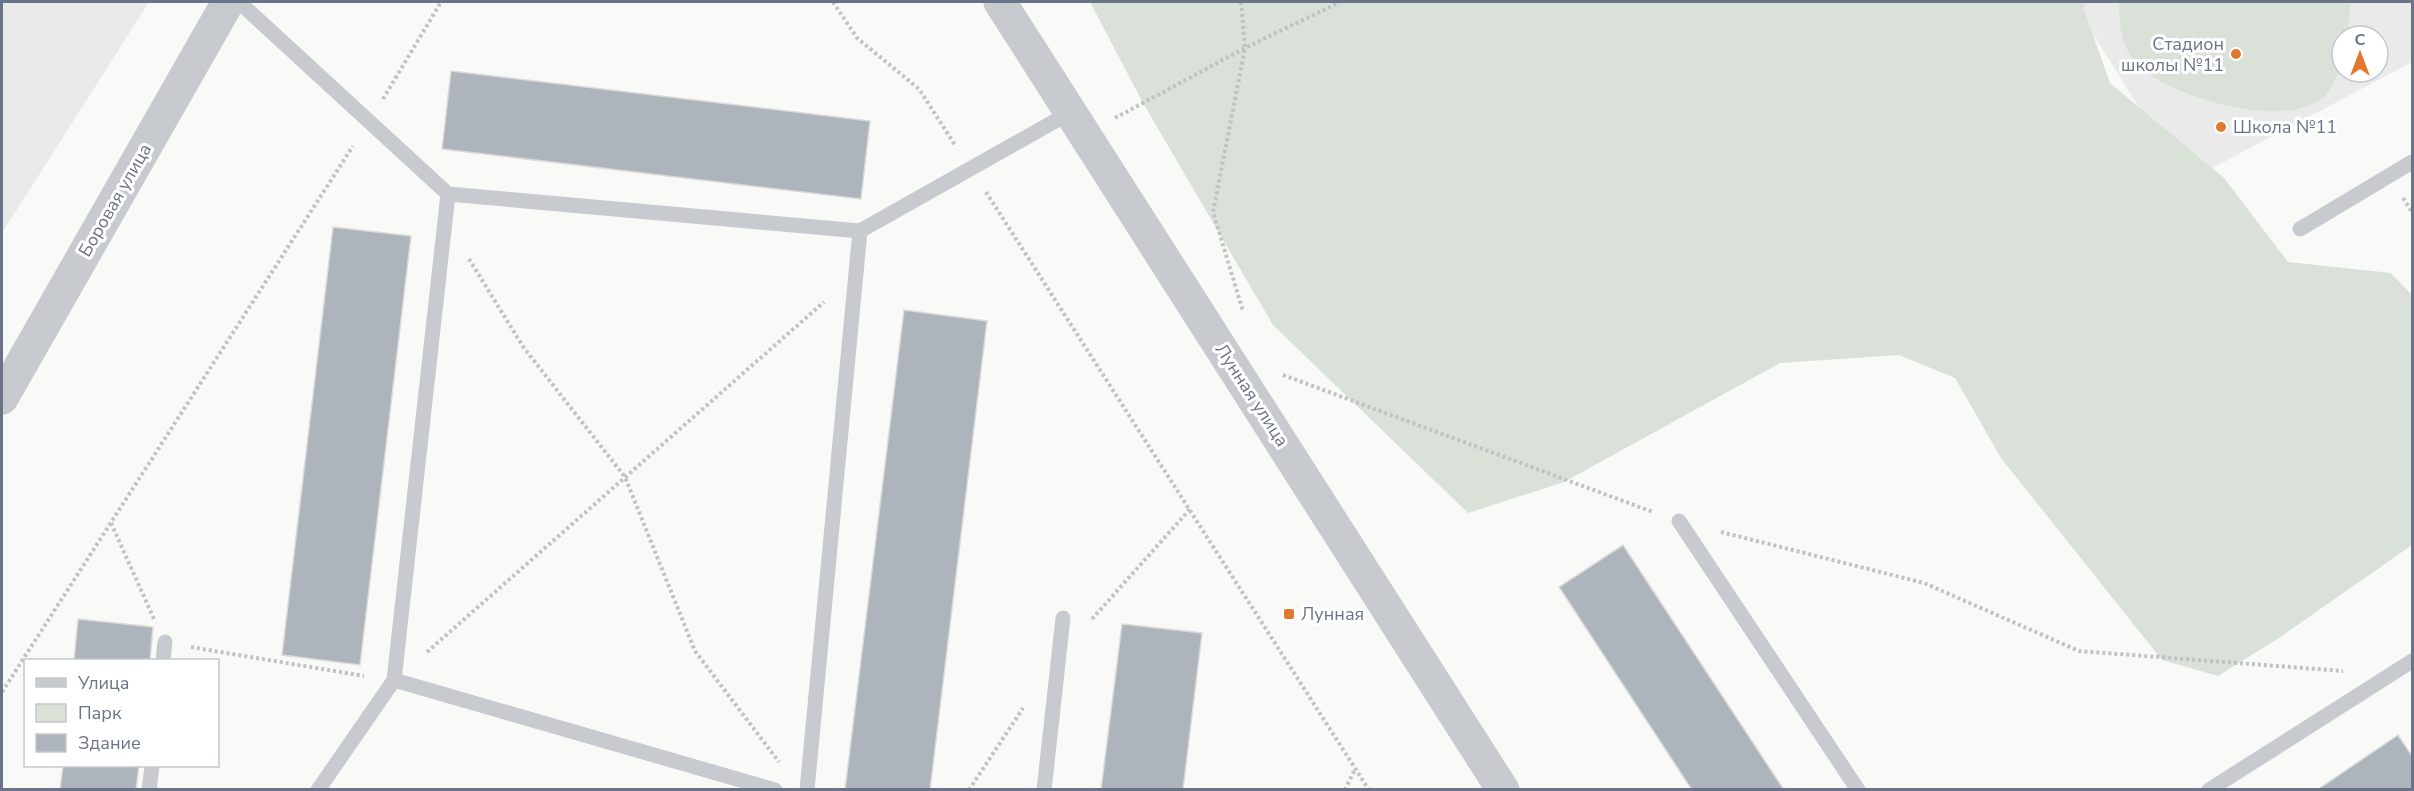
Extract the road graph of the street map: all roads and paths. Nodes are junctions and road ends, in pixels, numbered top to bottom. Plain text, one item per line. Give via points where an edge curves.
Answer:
1 (228, 2) edge
2 (239, 2) edge
3 (441, 2) edge
4 (833, 2) edge
5 (1000, 2) edge
6 (1241, 2) edge
7 (1340, 2) edge
8 (1245, 48) junction
9 (368, 122) junction
10 (1078, 123) junction
11 (2412, 162) edge
12 (971, 169) junction
13 (448, 194) junction
14 (445, 219) junction
15 (2300, 229) dead end
16 (860, 231) junction
17 (856, 274) junction
18 (1247, 322) dead end
19 (1282, 375) dead end
20 (2, 398) edge
21 (625, 477) junction
22 (1679, 521) junction
23 (111, 523) junction
24 (1063, 618) dead end
25 (165, 642) junction
26 (163, 659) edge
27 (2412, 661) edge
28 (2391, 674) junction
29 (394, 681) junction
30 (2, 692) edge
31 (152, 767) edge
32 (1355, 769) junction
33 (785, 771) dead end
34 (149, 789) edge
35 (318, 789) edge
36 (775, 789) edge
37 (807, 789) edge
38 (1044, 789) edge
39 (1345, 789) edge
40 (1369, 789) edge
41 (1503, 789) edge
42 (1858, 789) edge
43 (2209, 789) edge

1 - 20 street, Боровая улица
2 - 9 lane
3 - 9 path
4 - 12 path via 857,38 919,89
5 - 10 street, Лунная улица
6 - 8 path
7 - 8 path
8 - 10 path
8 - 18 path via 1213,212
9 - 13 lane
9 - 23 path
10 - 12 lane
10 - 41 street, Лунная улица
11 - 15 lane
12 - 16 lane
12 - 32 path
13 - 14 lane
13 - 16 lane
14 - 21 path via 524,348
14 - 29 lane
16 - 17 lane
17 - 21 path
17 - 37 lane
19 - 22 path
21 - 29 path
21 - 33 path via 695,651
22 - 28 path via 1924,583 2079,651
22 - 42 lane
23 - 25 path
23 - 30 path
24 - 38 lane
25 - 26 lane
25 - 29 path
27 - 28 lane
28 - 43 lane
29 - 35 lane
29 - 36 lane
31 - 34 lane
32 - 39 path
32 - 40 path

